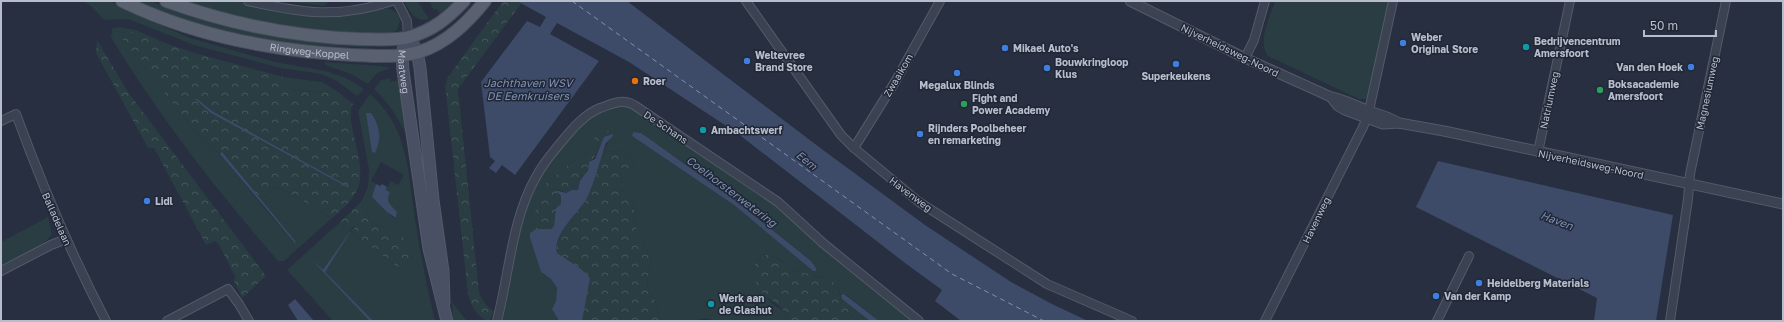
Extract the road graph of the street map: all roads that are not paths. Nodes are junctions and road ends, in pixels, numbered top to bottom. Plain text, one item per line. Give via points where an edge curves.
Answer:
1 (122, 1) edge
2 (166, 1) edge
3 (248, 1) edge
4 (392, 1) edge
5 (397, 1) edge
6 (464, 1) edge
7 (485, 1) edge
8 (746, 1) edge
9 (940, 1) edge
10 (1130, 1) edge
11 (1265, 1) edge
12 (1392, 1) edge
13 (1570, 1) edge
14 (1726, 1) edge
15 (408, 37) junction
16 (417, 52) junction
17 (402, 54) junction
18 (1245, 58) junction
19 (1368, 115) junction
20 (1, 121) edge
21 (854, 148) junction
22 (1538, 152) junction
23 (1689, 185) junction
24 (1783, 204) edge
25 (66, 239) junction
26 (1469, 256) dead end
27 (1, 271) edge
28 (444, 303) junction
29 (106, 321) edge
30 (167, 321) edge
31 (249, 321) edge
32 (447, 321) edge
33 (497, 321) edge
34 (919, 321) edge
35 (1132, 321) edge
36 (1265, 321) edge
37 (1437, 321) edge
38 (1670, 321) edge

1 - 17 main road, Ringweg-Koppel via 177,23 265,45 338,54
2 - 15 main road, Ringweg-Koppel via 244,24 303,34 352,39
3 - 4 street via 333,13 357,11
5 - 15 street via 407,21
6 - 15 main road, Ringweg-Koppel via 446,20
7 - 16 main road, Ringweg-Koppel via 460,30 442,42
8 - 21 street, Havenweg via 841,135
9 - 21 street, Zwaaikom
10 - 18 street, Nijverheidsweg-Noord
11 - 18 street via 1254,40
12 - 19 street, Havenweg
13 - 22 street, Natriumweg
14 - 23 street, Magnesiumweg
15 - 16 main road, Maatweg via 414,43
15 - 17 main road, Maatweg
16 - 17 main road, Ringweg-Koppel
16 - 28 main road, Maatweg
17 - 28 main road, Maatweg via 429,249
18 - 19 street, Nijverheidsweg-Noord via 1331,98 1338,106
19 - 22 street, Nijverheidsweg-Noord via 1383,124 1399,123 1444,131
19 - 36 street, Havenweg
20 - 25 street, Balladelaan via 16,114 36,170
21 - 35 street, Havenweg via 919,202 1047,284
22 - 23 street, Nijverheidsweg-Noord
23 - 24 street, Nijverheidsweg-Noord
23 - 38 street, Magnesiumweg
25 - 27 street
25 - 29 street, Balladelaan
26 - 37 street
28 - 32 main road, Maatweg
30 - 31 street via 228,289
33 - 34 street, De Schans via 518,223 535,178 556,148 584,118 596,110 622,101 634,105 778,202 824,244

